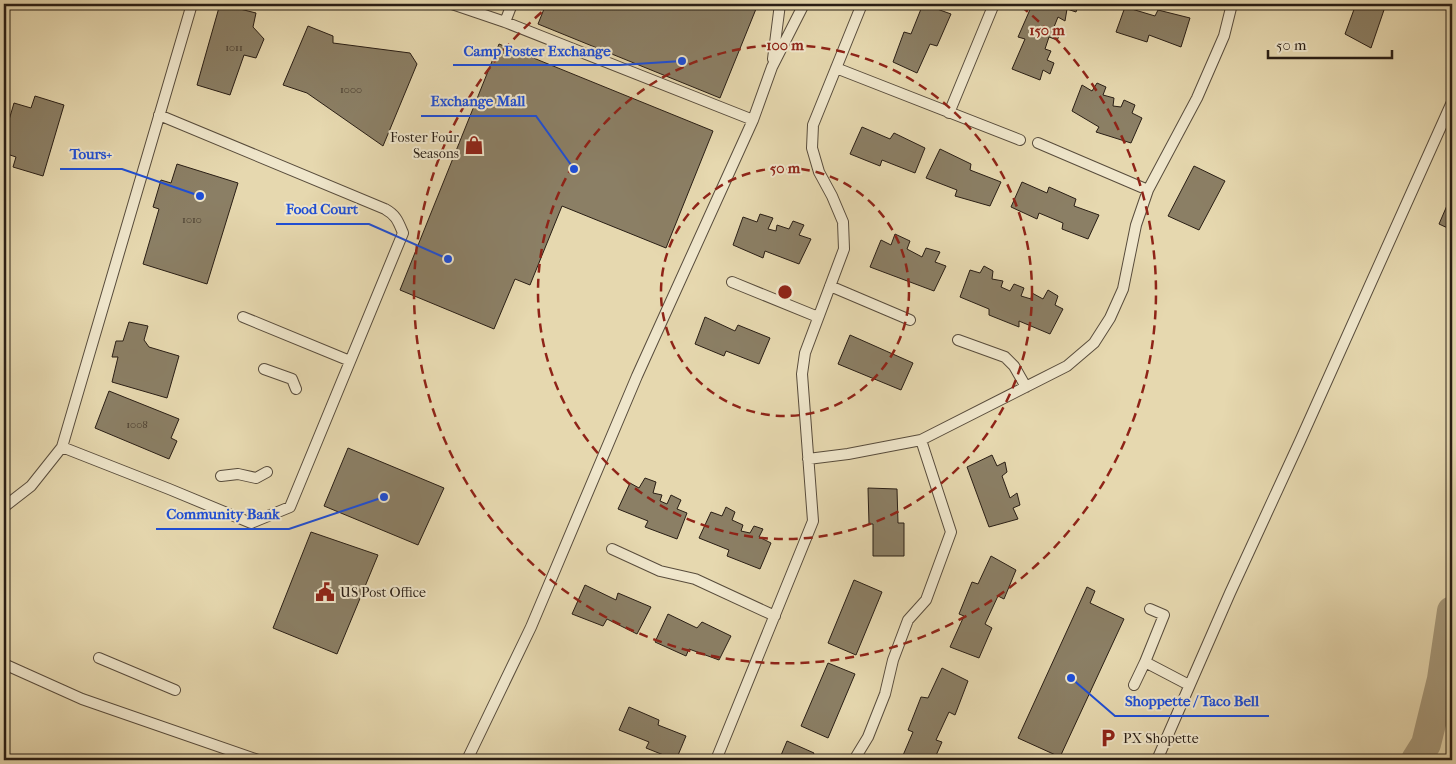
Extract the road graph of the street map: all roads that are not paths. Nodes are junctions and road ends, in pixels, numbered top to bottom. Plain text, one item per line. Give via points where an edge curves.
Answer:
1 (192, 4) edge
2 (452, 4) edge
3 (512, 4) edge
4 (780, 4) edge
5 (804, 4) edge
6 (862, 4) edge
7 (994, 4) edge
8 (1232, 4) edge
9 (505, 22) junction
10 (772, 67) junction
11 (836, 68) junction
12 (1452, 102) edge
13 (949, 112) junction
14 (159, 115) junction
15 (752, 120) junction
16 (1020, 140) dead end
17 (1038, 143) dead end
18 (1148, 190) junction
19 (732, 282) dead end
20 (830, 286) junction
21 (243, 317) dead end
22 (818, 317) junction
23 (910, 320) dead end
24 (958, 340) dead end
25 (350, 361) junction
26 (264, 368) dead end
27 (1026, 387) junction
28 (296, 389) dead end
29 (921, 440) junction
30 (62, 447) junction
31 (808, 459) junction
32 (267, 472) dead end
33 (222, 476) dead end
34 (4, 507) edge
35 (612, 549) dead end
36 (1150, 609) dead end
37 (774, 616) junction
38 (99, 658) dead end
39 (1145, 662) junction
40 (4, 664) edge
41 (1134, 685) dead end
42 (1190, 685) junction
43 (175, 690) dead end
44 (258, 760) edge
45 (467, 760) edge
46 (716, 760) edge
47 (854, 760) edge
48 (1157, 760) edge

1 - 14 lane
2 - 9 lane
3 - 9 lane
4 - 10 lane
5 - 10 lane
6 - 11 lane
7 - 13 lane
8 - 18 lane via 1224,36 1197,98
9 - 15 lane
10 - 15 lane
11 - 13 lane
11 - 20 lane via 813,125 812,148 819,172 843,222 844,249
12 - 42 lane
13 - 16 lane
14 - 25 lane via 394,214 403,233
14 - 30 lane
15 - 45 lane via 637,376 531,627
17 - 18 lane
18 - 27 lane via 1136,225 1123,288 1110,318 1094,343 1067,366
19 - 22 lane
20 - 22 lane
20 - 23 lane
21 - 25 lane
22 - 31 lane via 805,352 802,374
24 - 27 lane via 1005,357
25 - 30 lane via 290,507 252,523
26 - 28 lane via 292,379
27 - 29 lane
29 - 31 lane
29 - 47 lane via 951,532 926,600 908,620 885,694 868,737
30 - 34 lane via 31,486
31 - 37 lane via 813,521
32 - 33 lane via 256,478 238,474
35 - 37 lane via 660,571 695,579
36 - 39 lane via 1164,615
37 - 46 lane
38 - 43 lane
39 - 41 lane
39 - 42 lane
40 - 44 lane via 82,699
42 - 48 lane

